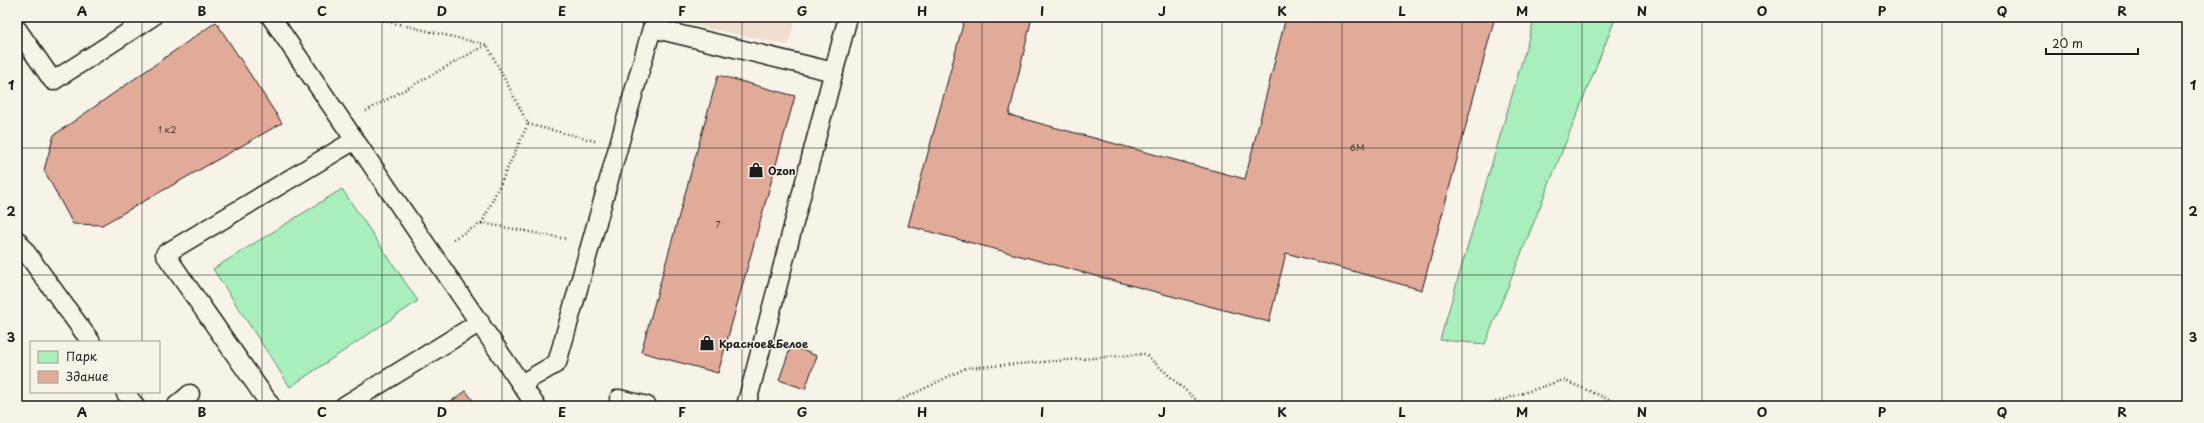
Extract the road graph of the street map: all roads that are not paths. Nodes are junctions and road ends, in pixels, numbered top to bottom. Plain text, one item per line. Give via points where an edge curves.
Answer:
1 (152, 17) edge
2 (271, 17) edge
3 (848, 17) edge
4 (17, 29) edge
5 (834, 72) junction
6 (355, 140) junction
7 (17, 240) edge
8 (480, 322) junction
9 (90, 341) edge
10 (521, 384) junction
11 (126, 393) edge
12 (190, 394) dead end
13 (619, 399) dead end
14 (135, 406) edge
15 (176, 406) edge
16 (271, 406) edge
17 (344, 406) edge
18 (536, 406) edge
19 (647, 406) edge
20 (746, 406) edge

1 - 4 lane via 53,81
2 - 6 lane
3 - 5 lane
5 - 10 lane via 652,28 557,363
5 - 20 lane
6 - 8 lane
6 - 16 lane via 164,254
7 - 9 lane
8 - 10 lane
8 - 17 lane
10 - 18 lane
11 - 14 lane
12 - 15 lane
13 - 19 lane

